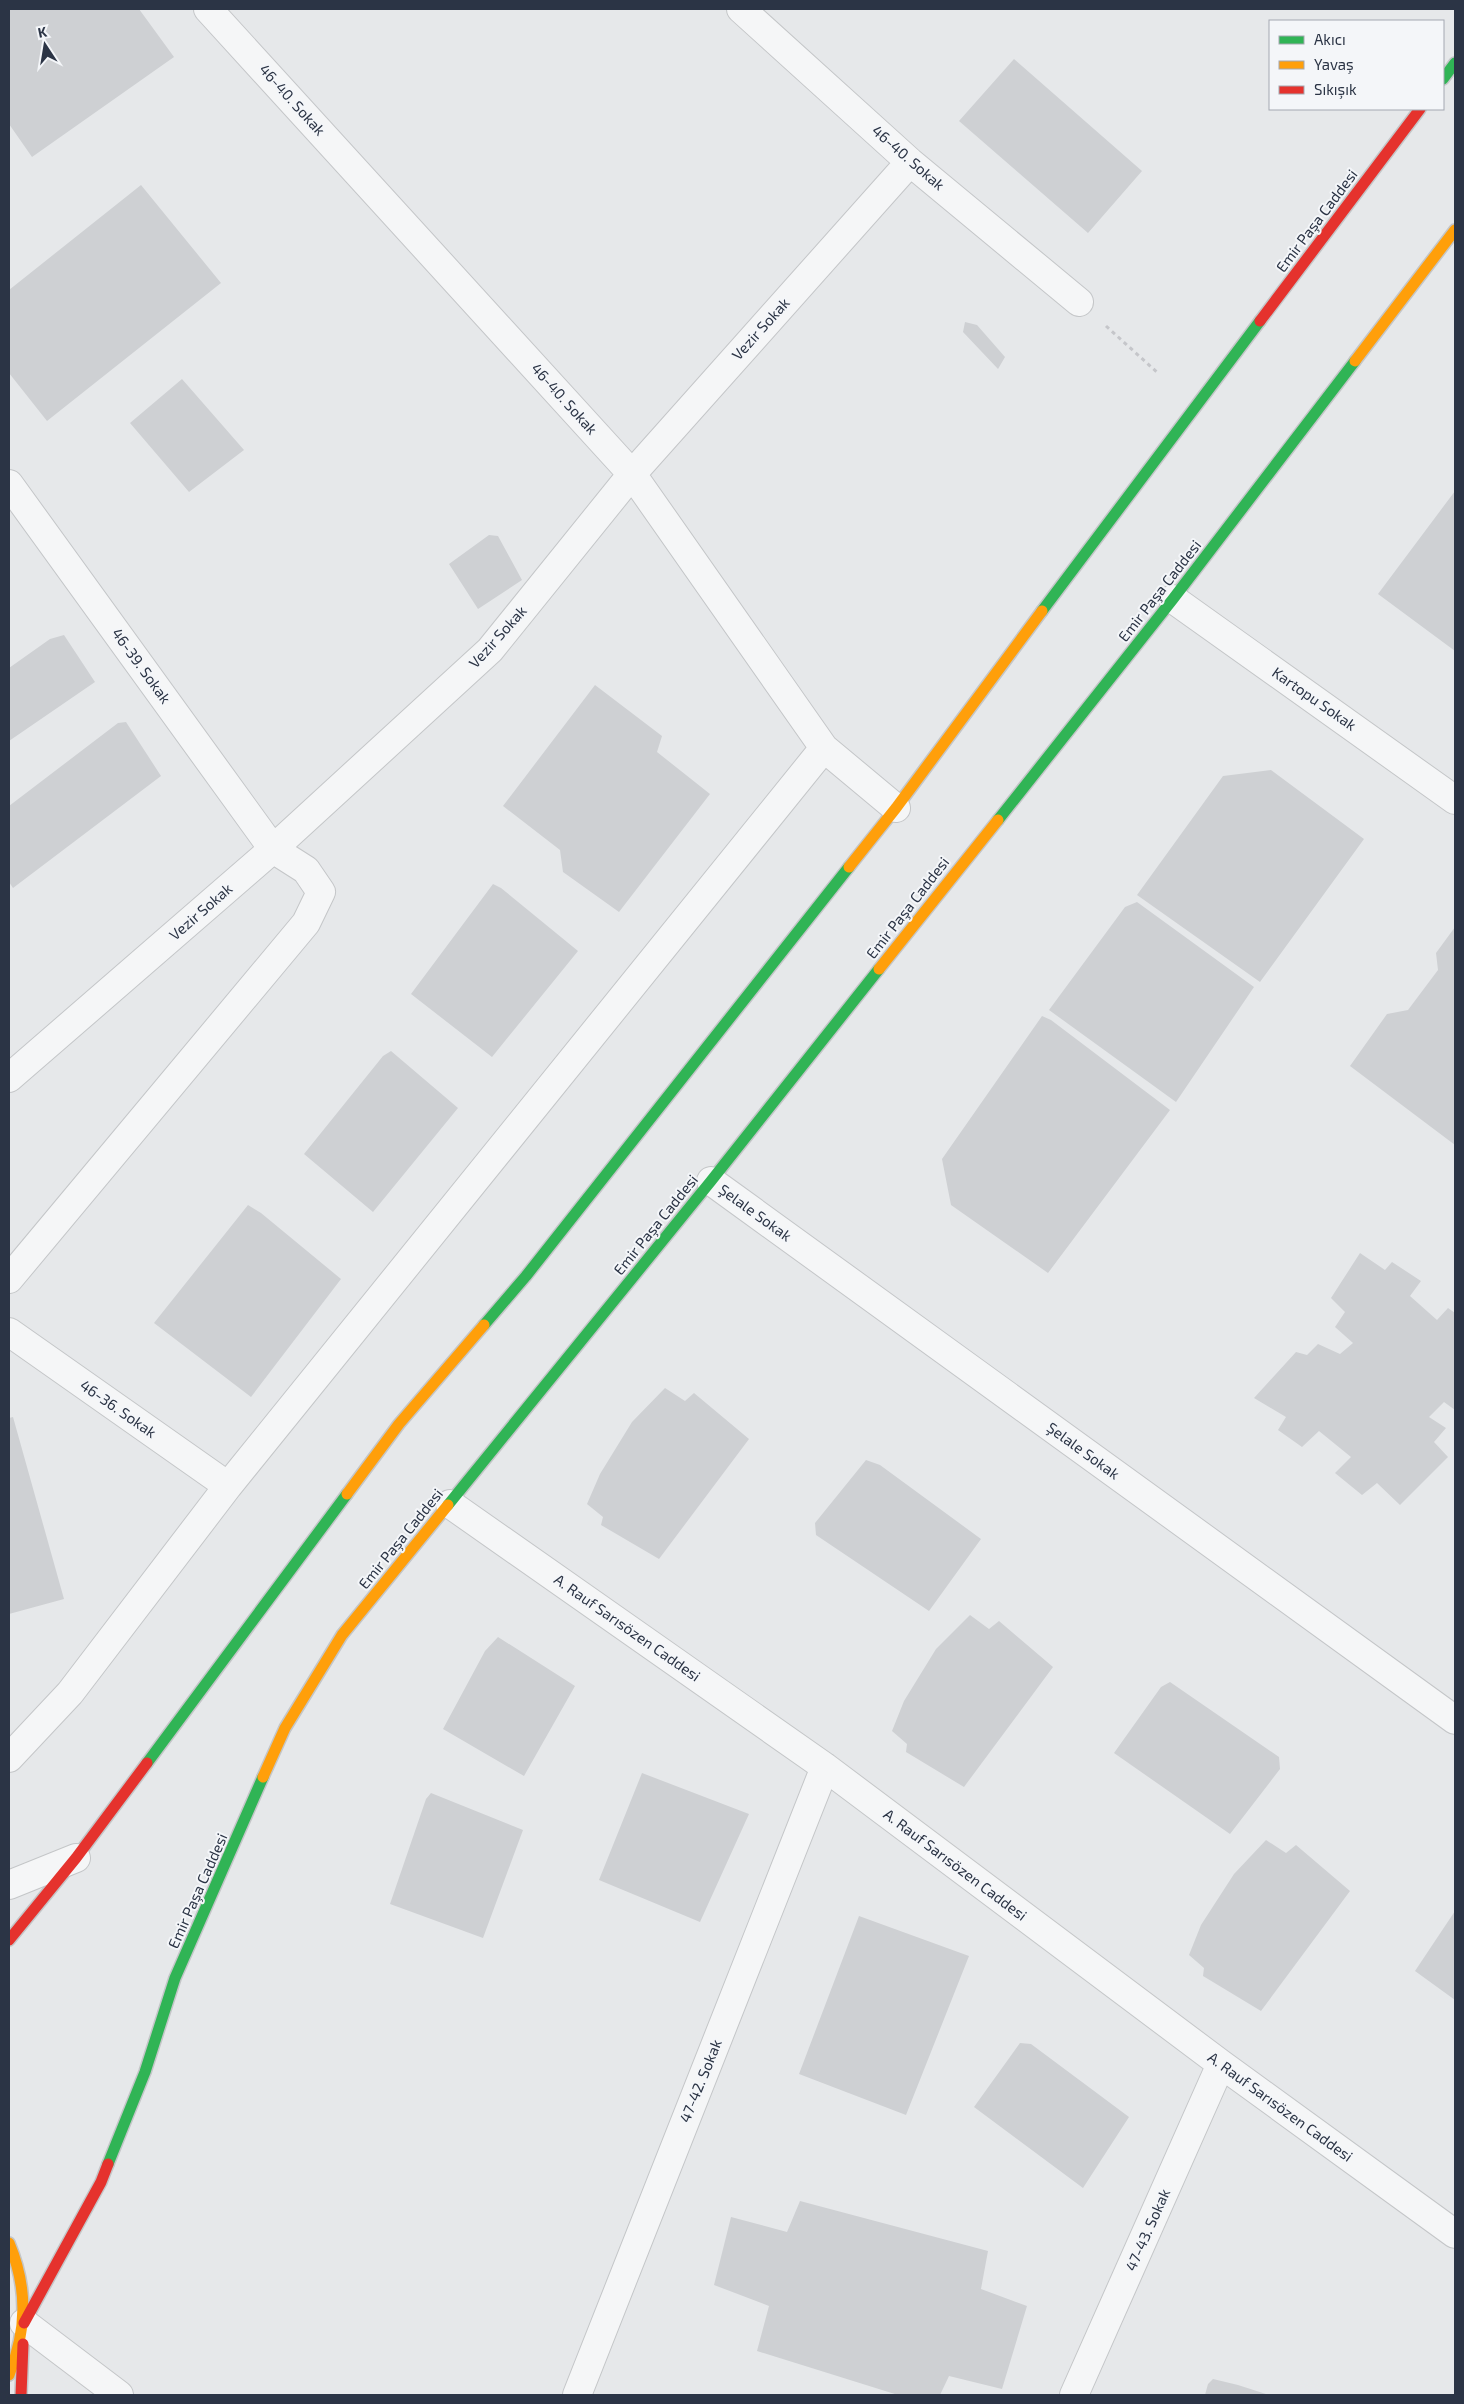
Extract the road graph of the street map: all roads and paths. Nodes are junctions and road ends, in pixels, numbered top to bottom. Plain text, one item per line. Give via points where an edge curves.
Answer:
1 (208, 9) edge
2 (741, 9) edge
3 (1455, 63) edge
4 (1444, 78) edge
5 (1419, 110) edge
6 (910, 162) junction
7 (1455, 230) edge
8 (1079, 302) joint
9 (1159, 374) dead end
10 (632, 474) junction
11 (9, 484) edge
12 (1173, 599) junction
13 (824, 748) junction
14 (1455, 800) edge
15 (896, 808) junction
16 (273, 849) junction
17 (9, 1078) edge
18 (711, 1182) junction
19 (9, 1278) edge
20 (9, 1332) edge
21 (228, 1486) junction
22 (450, 1504) junction
23 (1455, 1720) edge
24 (9, 1758) edge
25 (825, 1767) junction
26 (76, 1858) junction
27 (9, 1885) edge
28 (9, 1940) edge
29 (1221, 2064) junction
30 (1455, 2234) edge
31 (9, 2243) edge
32 (24, 2323) junction
33 (9, 2375) edge
34 (21, 2395) edge
35 (119, 2395) edge
36 (577, 2395) edge
37 (1074, 2395) edge

1 - 10 street, 46-40. Sokak
2 - 6 street, 46-40. Sokak
3 - 4 main road
5 - 15 main road, Emir Paşa Caddesi
6 - 8 street, 46-40. Sokak
6 - 10 street, Vezir Sokak
7 - 12 main road, Emir Paşa Caddesi
8 - 9 path
10 - 13 street, 46-40. Sokak
10 - 16 street, Vezir Sokak via 490,650
11 - 16 street, 46-39. Sokak
12 - 14 street, Kartopu Sokak
12 - 18 main road, Emir Paşa Caddesi
13 - 15 street, 46-40. Sokak
13 - 21 street
15 - 26 main road, Emir Paşa Caddesi via 532,1268 399,1424
16 - 17 street, Vezir Sokak
16 - 19 street via 306,870 320,892 306,923
18 - 22 main road, Emir Paşa Caddesi
18 - 23 street, Şelale Sokak
20 - 21 street, 46-36. Sokak
21 - 24 street via 70,1693
22 - 25 street, A. Rauf Sarısözen Caddesi
22 - 32 main road, Emir Paşa Caddesi via 342,1635 285,1728 175,1978 145,2072 101,2182
25 - 29 street, A. Rauf Sarısözen Caddesi
25 - 36 street, 47-42. Sokak
26 - 27 street
26 - 28 main road, Emir Paşa Caddesi
29 - 30 street, A. Rauf Sarısözen Caddesi
29 - 37 street, 47-43. Sokak
31 - 32 main road via 22,2282
32 - 33 main road
32 - 34 main road
32 - 35 street

